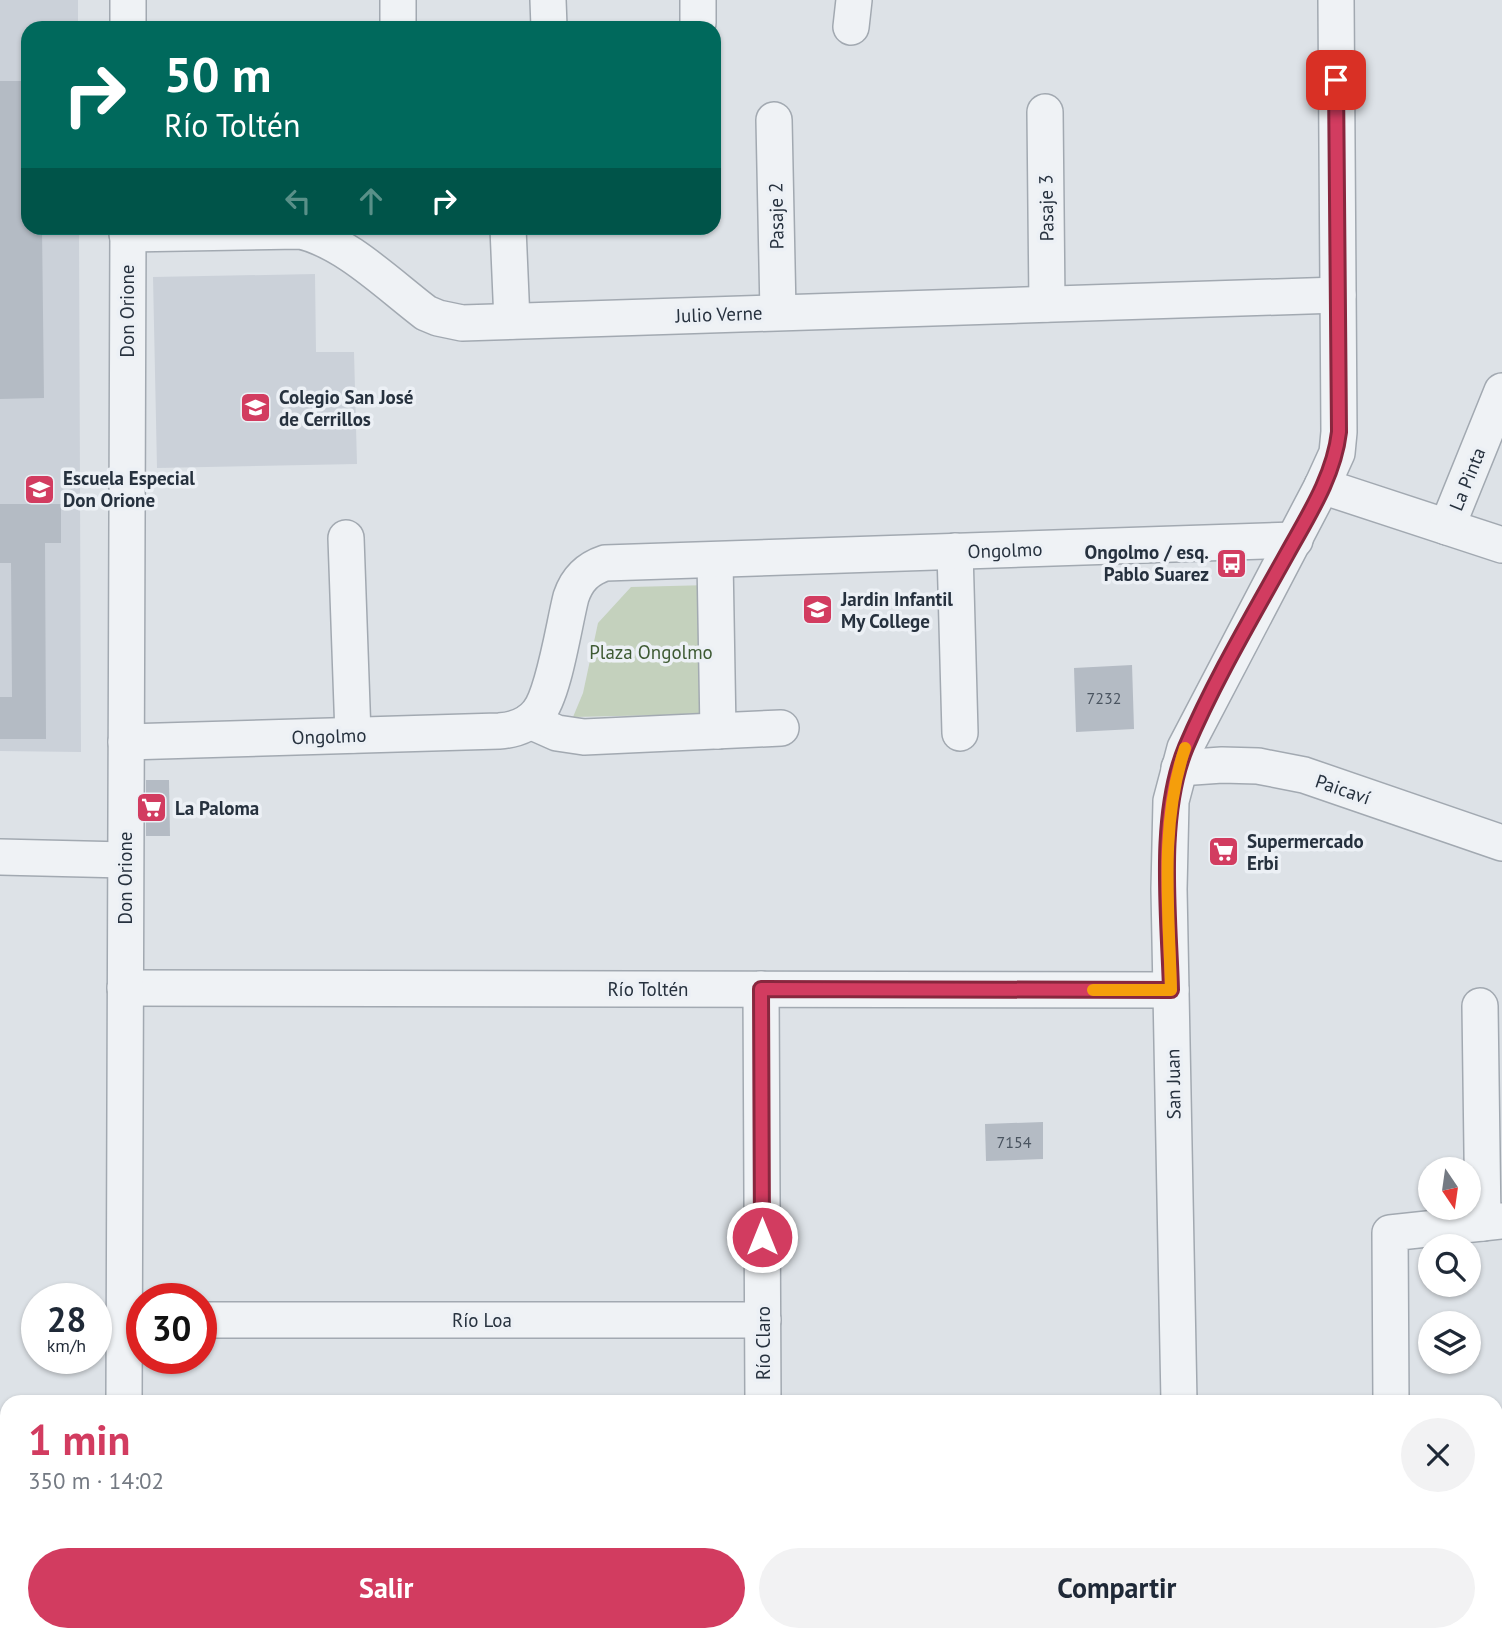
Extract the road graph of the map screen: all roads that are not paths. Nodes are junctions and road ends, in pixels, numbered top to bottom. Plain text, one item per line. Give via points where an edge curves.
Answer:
1 (128, 0) edge
2 (398, 0) edge
3 (548, 0) edge
4 (1336, 0) edge
5 (128, 21) edge
6 (398, 21) edge
7 (548, 21) edge
8 (1045, 112) dead end
9 (774, 120) dead end
10 (127, 235) edge
11 (318, 235) edge
12 (508, 235) edge
13 (1338, 295) junction
14 (1047, 304) junction
15 (778, 313) junction
16 (512, 321) junction
17 (1502, 391) edge
18 (1322, 486) junction
19 (1447, 527) junction
20 (346, 538) dead end
21 (1295, 540) junction
22 (1502, 545) edge
23 (955, 551) junction
24 (715, 559) junction
25 (530, 721) junction
26 (781, 728) dead end
27 (718, 731) junction
28 (960, 733) dead end
29 (353, 735) junction
30 (126, 742) junction
31 (1178, 768) junction
32 (1502, 843) edge
33 (0, 857) edge
34 (125, 860) junction
35 (125, 988) junction
36 (761, 989) junction
37 (1171, 990) junction
38 (1480, 1006) dead end
39 (1493, 1222) edge
40 (132, 1283) edge
41 (217, 1320) edge
42 (763, 1320) junction
43 (127, 1374) edge
44 (125, 1395) edge
45 (763, 1395) edge
46 (1179, 1395) edge
47 (1391, 1395) edge

1 - 5 street
2 - 6 street
3 - 7 street
4 - 13 street, San Juan
8 - 14 street, Pasaje 3
9 - 15 street, Pasaje 2
10 - 30 street, Don Orione
11 - 16 street, Julio Verne via 426,313 462,323
12 - 16 street
13 - 14 street, Julio Verne
13 - 18 street, San Juan via 1339,432 1337,453
14 - 15 street, Julio Verne
15 - 16 street, Julio Verne
17 - 19 street, La Pinta
18 - 19 street
18 - 21 street, San Juan
19 - 22 street
20 - 29 street
21 - 23 street, Ongolmo
21 - 31 street, San Juan via 1217,684
23 - 24 street, Ongolmo
23 - 28 street
24 - 25 street, Ongolmo via 605,563 584,573 571,597 546,696
24 - 27 street
25 - 27 street via 557,733 584,737
25 - 29 street, Ongolmo via 499,731
26 - 27 street
29 - 30 street, Ongolmo
30 - 34 street, Don Orione
31 - 32 street, Paicaví via 1258,766 1304,775
31 - 37 street, San Juan via 1169,822
33 - 34 street
34 - 35 street, Don Orione
35 - 36 street, Río Toltén
35 - 40 street, Don Orione
36 - 37 street, Río Toltén
36 - 42 street, Río Claro
37 - 46 street, San Juan
38 - 39 street
39 - 47 street via 1390,1233
41 - 42 street, Río Loa
42 - 45 street, Río Claro
43 - 44 street, Don Orione

